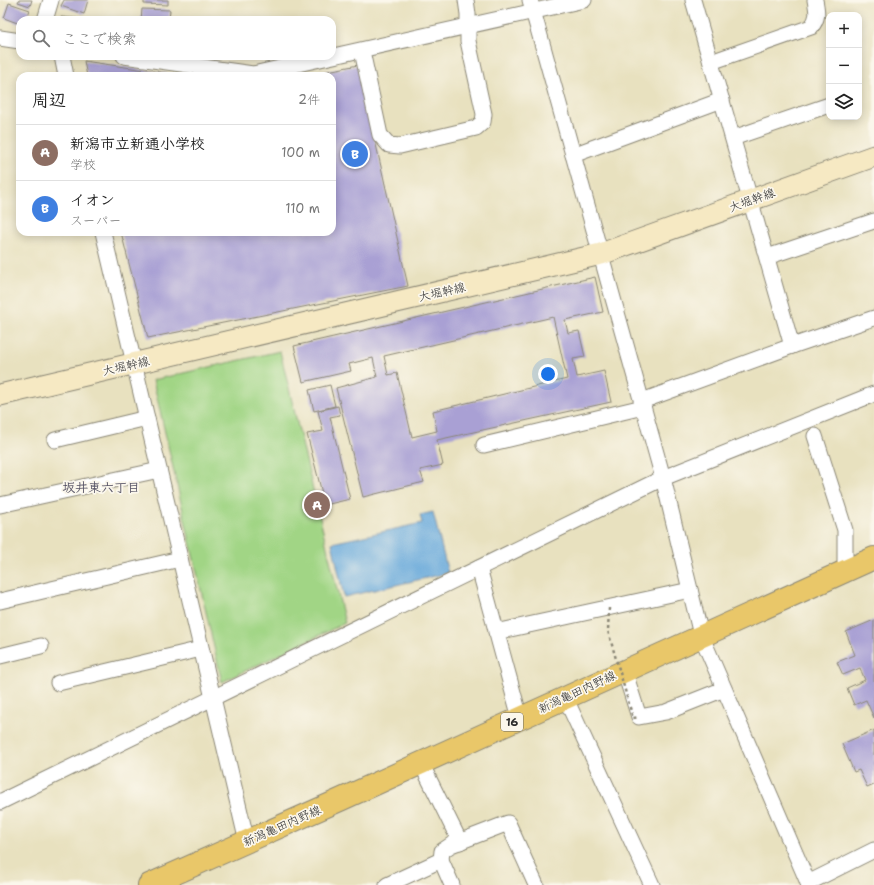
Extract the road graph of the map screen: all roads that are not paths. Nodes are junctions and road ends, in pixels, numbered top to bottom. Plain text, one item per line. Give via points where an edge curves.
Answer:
1 (52, 0) edge
2 (466, 0) edge
3 (584, 0) edge
4 (693, 0) edge
5 (814, 0) edge
6 (532, 5) edge
7 (46, 16) edge
8 (468, 27) junction
9 (0, 38) edge
10 (16, 40) edge
11 (362, 51) junction
12 (336, 56) edge
13 (63, 60) edge
14 (153, 60) edge
15 (319, 60) edge
16 (711, 62) junction
17 (65, 72) edge
18 (239, 72) edge
19 (262, 72) edge
20 (722, 100) junction
21 (826, 106) edge
22 (733, 138) junction
23 (573, 155) junction
24 (874, 156) edge
25 (751, 200) junction
26 (874, 221) edge
27 (104, 236) edge
28 (601, 254) junction
29 (767, 257) junction
30 (874, 318) edge
31 (792, 346) junction
32 (134, 365) junction
33 (874, 394) edge
34 (0, 395) edge
35 (643, 404) junction
36 (147, 418) junction
37 (815, 436) dead end
38 (54, 440) dead end
39 (484, 445) dead end
40 (159, 470) junction
41 (663, 478) junction
42 (0, 505) edge
43 (874, 558) edge
44 (180, 559) junction
45 (479, 568) junction
46 (845, 570) junction
47 (690, 590) junction
48 (0, 602) edge
49 (496, 632) junction
50 (701, 635) junction
51 (42, 646) dead end
52 (201, 649) junction
53 (0, 656) edge
54 (624, 670) junction
55 (58, 683) dead end
56 (724, 689) junction
57 (565, 697) junction
58 (214, 698) junction
59 (520, 718) junction
60 (421, 763) junction
61 (0, 802) edge
62 (247, 842) junction
63 (460, 842) junction
64 (874, 850) edge
65 (441, 860) junction
66 (808, 884) edge
67 (149, 885) edge
68 (387, 885) edge
69 (452, 885) edge
70 (536, 885) edge
71 (652, 885) edge

1 - 7 street
2 - 8 street
3 - 6 street
4 - 16 street
5 - 16 street via 818,13 811,27
6 - 8 street
6 - 23 street
8 - 11 street
8 - 11 street via 468,41 484,114 483,122 476,128 400,146 389,145 380,135
9 - 10 street
11 - 12 street
13 - 17 street
14 - 18 street
15 - 19 street
16 - 20 street
20 - 22 street
20 - 23 street
21 - 22 street
22 - 25 street
23 - 28 street
24 - 25 street, 大堀幹線
25 - 28 street, 大堀幹線
25 - 29 street
26 - 29 street
27 - 32 street
28 - 32 street, 大堀幹線
28 - 35 street
29 - 31 street
30 - 31 street
31 - 35 street
32 - 34 street, 大堀幹線
32 - 36 street
33 - 41 street
35 - 39 street
35 - 41 street
36 - 38 street
36 - 40 street
37 - 46 street via 845,530
40 - 42 street
40 - 44 street
41 - 45 street
41 - 47 street
43 - 46 main road, 新潟亀田内野線 / 16
44 - 48 street
44 - 52 street
45 - 49 street
45 - 58 street
46 - 50 main road, 新潟亀田内野線 / 16
47 - 49 street
47 - 50 street
49 - 59 street
50 - 54 main road, 新潟亀田内野線 / 16
50 - 56 street
51 - 53 street
52 - 55 street
52 - 58 street
54 - 56 street via 639,717 666,712
54 - 57 main road, 新潟亀田内野線 / 16
56 - 66 street
57 - 59 main road, 新潟亀田内野線 / 16
57 - 71 street
58 - 61 street
58 - 62 street
59 - 60 main road, 新潟亀田内野線 / 16
60 - 62 main road, 新潟亀田内野線 / 16
60 - 63 street
62 - 67 main road, 新潟亀田内野線 / 16
63 - 65 street via 442,851
63 - 70 street via 508,823
64 - 66 street
65 - 68 street
65 - 69 street

